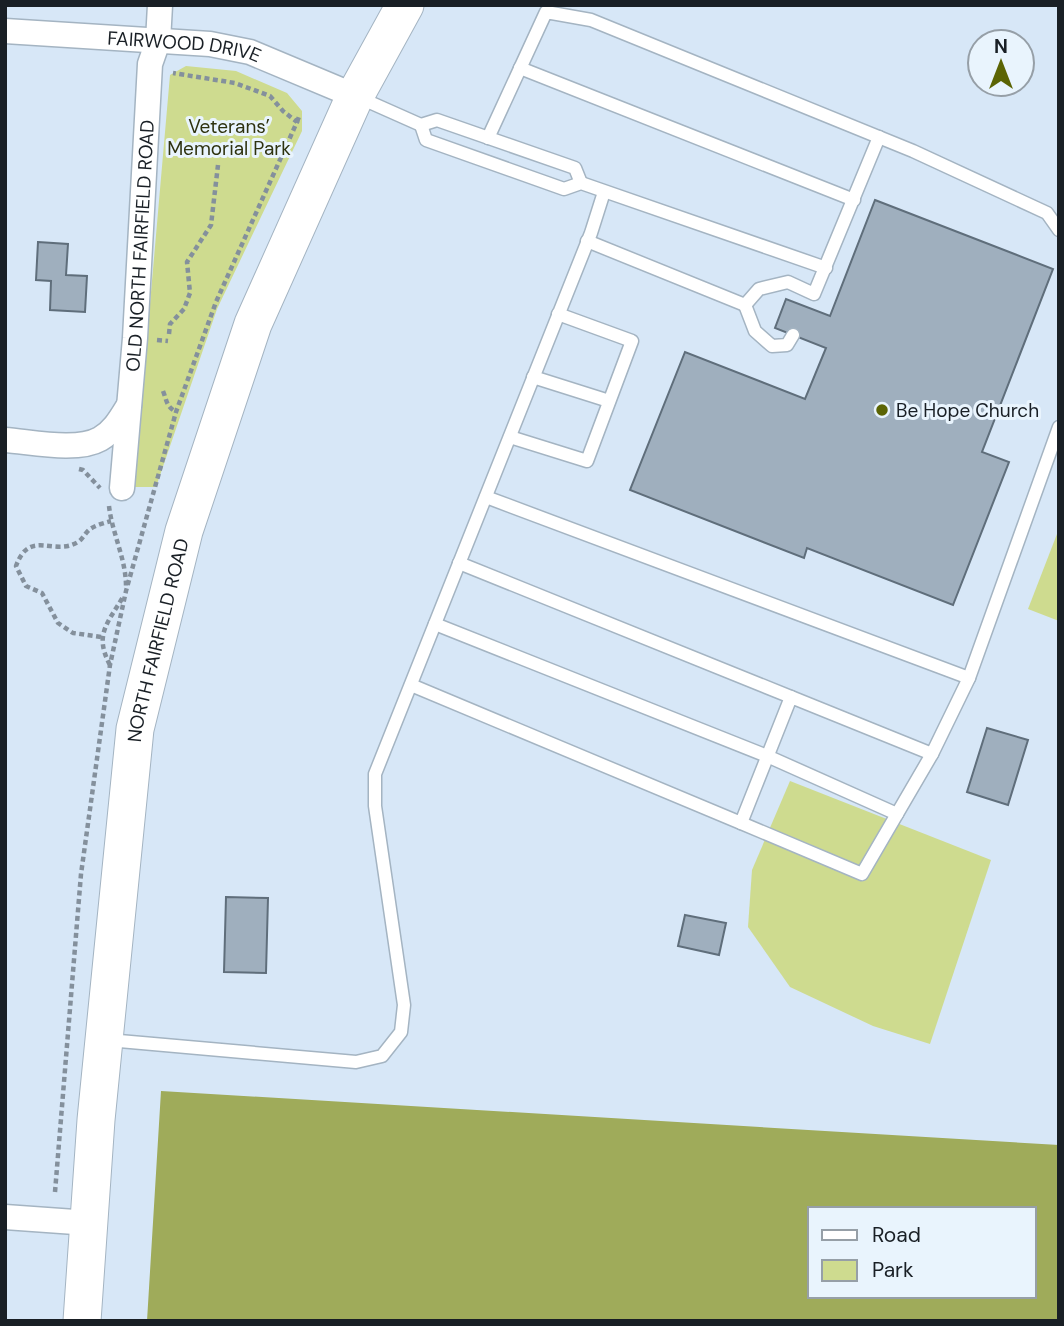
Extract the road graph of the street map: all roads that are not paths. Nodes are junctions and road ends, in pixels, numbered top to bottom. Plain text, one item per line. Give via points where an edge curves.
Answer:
1 (160, 5) edge
2 (405, 5) edge
3 (5, 32) edge
4 (158, 41) junction
5 (520, 68) junction
6 (355, 96) junction
7 (421, 125) junction
8 (878, 137) junction
9 (488, 138) junction
10 (581, 183) junction
11 (604, 192) junction
12 (853, 200) junction
13 (1059, 230) edge
14 (587, 241) junction
15 (826, 268) junction
16 (814, 294) junction
17 (745, 305) junction
18 (807, 307) dead end
19 (558, 314) junction
20 (793, 335) dead end
21 (533, 377) junction
22 (609, 401) junction
23 (129, 405) junction
24 (1059, 427) edge
25 (510, 437) junction
26 (5, 440) edge
27 (121, 492) road end
28 (486, 497) junction
29 (460, 563) junction
30 (435, 624) junction
31 (969, 678) junction
32 (411, 685) junction
33 (791, 697) junction
34 (932, 754) junction
35 (767, 756) junction
36 (897, 814) junction
37 (741, 823) junction
38 (104, 1040) junction
39 (5, 1217) edge
40 (89, 1223) junction
41 (82, 1321) edge

1 - 4 street, OLD NORTH FAIRFIELD ROAD
2 - 6 main road, NORTH FAIRFIELD ROAD
3 - 4 street, FAIRWOOD DRIVE
4 - 6 street, FAIRWOOD DRIVE via 250,52
4 - 23 street, OLD NORTH FAIRFIELD ROAD via 150,64
5 - 8 lane via 546,12 591,20
5 - 9 lane
5 - 12 lane
6 - 7 lane
6 - 38 main road, NORTH FAIRFIELD ROAD via 253,324 184,531 135,729
7 - 9 lane via 437,120
7 - 10 lane via 426,140 564,189
8 - 12 lane
8 - 13 lane via 1046,214
9 - 10 lane via 575,168
10 - 11 lane
11 - 14 lane
11 - 15 lane
12 - 15 lane
14 - 17 lane
14 - 19 lane
15 - 16 lane
16 - 17 lane via 788,282 759,289
16 - 18 lane
17 - 20 lane via 754,331 772,346 787,345
19 - 21 lane
19 - 22 lane via 632,341
21 - 22 lane
21 - 25 lane
22 - 25 lane via 587,461
23 - 26 street via 116,426 99,439 80,445
23 - 27 street, OLD NORTH FAIRFIELD ROAD
24 - 31 lane
25 - 28 lane
28 - 29 lane
28 - 31 lane
29 - 30 lane
29 - 33 lane
30 - 32 lane
30 - 35 lane
31 - 34 lane
32 - 37 lane
32 - 38 lane via 375,774 375,806 404,1005 401,1032 382,1056 356,1062
33 - 34 lane
33 - 35 lane
34 - 36 lane
35 - 36 lane
35 - 37 lane
36 - 37 lane via 862,874
38 - 40 main road, NORTH FAIRFIELD ROAD
39 - 40 street
40 - 41 main road, NORTH FAIRFIELD ROAD

